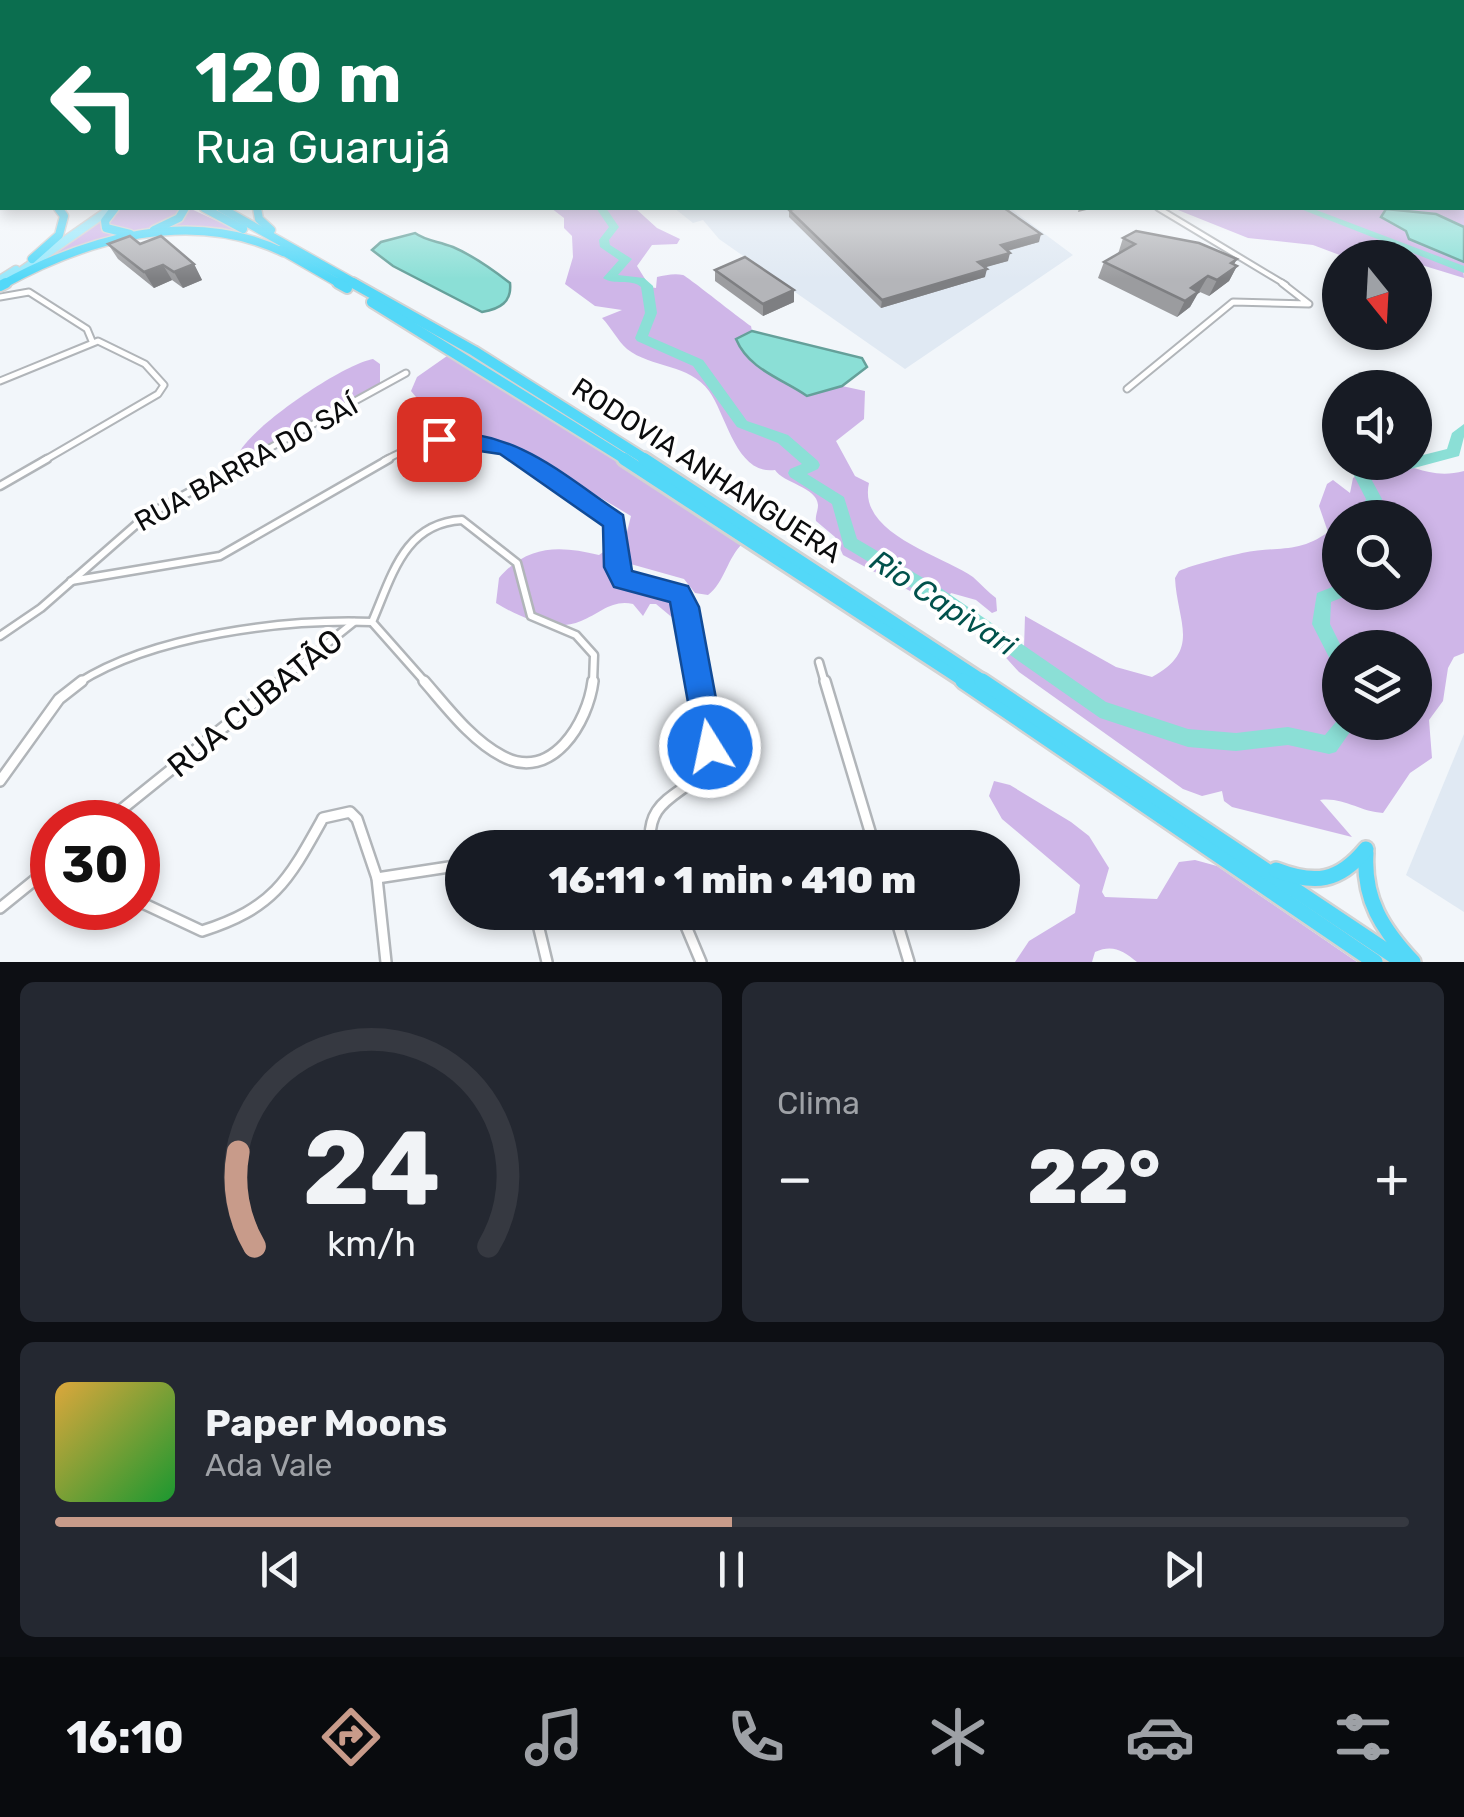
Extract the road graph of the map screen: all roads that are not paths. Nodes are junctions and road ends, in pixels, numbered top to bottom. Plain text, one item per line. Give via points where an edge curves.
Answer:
1 (60, 210) edge
2 (99, 210) edge
3 (110, 210) edge
4 (112, 210) edge
5 (183, 210) edge
6 (208, 210) edge
7 (224, 210) edge
8 (258, 210) edge
9 (1161, 210) edge
10 (293, 252) junction
11 (32, 259) junction
12 (0, 284) edge
13 (0, 296) edge
14 (92, 341) junction
15 (406, 373) dead end
16 (0, 381) edge
17 (1127, 389) dead end
18 (0, 486) edge
19 (71, 581) junction
20 (356, 620) junction
21 (372, 622) junction
22 (0, 636) edge
23 (819, 662) dead end
24 (0, 781) edge
25 (133, 800) edge
26 (648, 830) edge
27 (870, 830) edge
28 (1249, 858) junction
29 (445, 868) edge
30 (377, 878) junction
31 (30, 884) edge
32 (0, 908) edge
33 (160, 912) edge
34 (539, 930) edge
35 (688, 930) edge
36 (898, 930) edge
37 (905, 961) edge
38 (386, 962) edge
39 (547, 962) edge
40 (701, 962) edge
41 (1374, 962) edge
42 (1403, 962) edge
43 (1413, 962) edge

1 - 11 highway via 62,230
2 - 11 main road
3 - 12 main road
4 - 5 highway via 106,228 132,234 166,226
6 - 10 highway, RODOVIA ANHANGUERA
7 - 10 highway, RODOVIA ANHANGUERA
8 - 10 highway via 261,222
9 - 17 street via 1309,304 1233,302
10 - 12 highway via 237,233 184,230 83,248
10 - 28 highway, RODOVIA ANHANGUERA via 474,351 746,523
10 - 41 highway, RODOVIA ANHANGUERA via 889,630
11 - 12 main road
13 - 14 street via 29,292 87,329
14 - 16 street
14 - 18 street via 145,364 164,384 158,394
15 - 19 street, RUA BARRA DO SAÍ via 146,516
19 - 22 street, RUA BARRA DO SAÍ
19 - 26 street via 220,556 414,445 476,439 508,448 615,522 616,567 623,579 670,589 686,607 710,760 656,808
20 - 21 street
20 - 24 street via 256,630 91,673 55,703
20 - 25 street, RUA CUBATÃO
21 - 21 street via 504,758 520,762 554,754 580,728 594,655 576,635 531,616 517,563 462,520 433,521 418,530
23 - 27 street
28 - 42 highway, RODOVIA ANHANGUERA
28 - 43 highway via 1324,881 1347,873 1366,848 1369,904
29 - 30 street
30 - 33 street via 357,819 345,812 319,822 288,882 240,919 202,930
30 - 38 street
31 - 32 street
34 - 39 street
35 - 40 street
36 - 37 street

